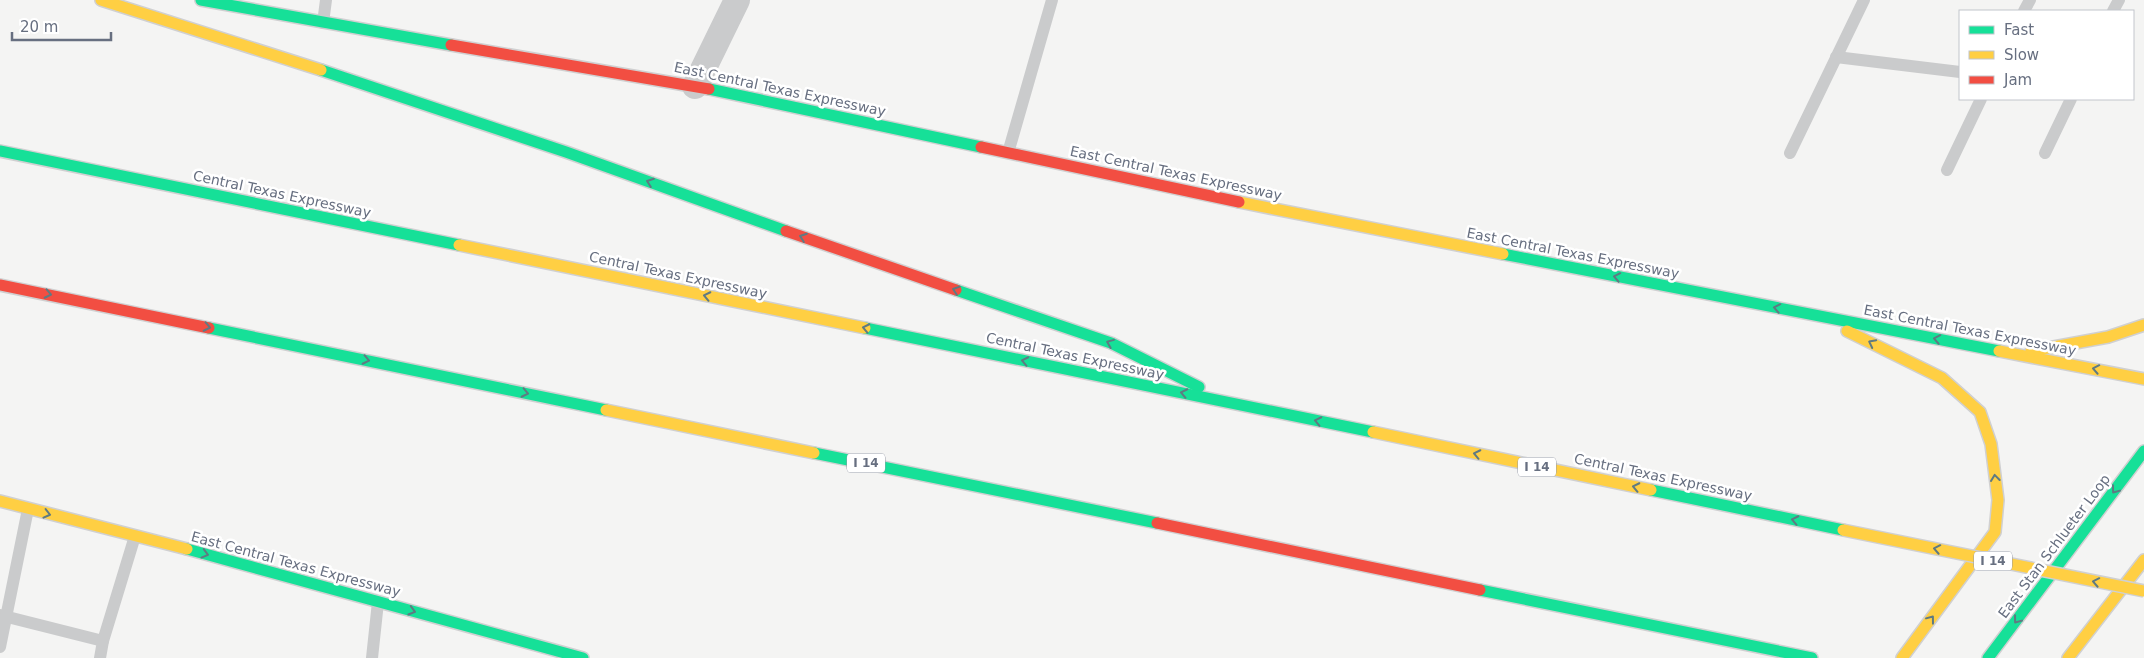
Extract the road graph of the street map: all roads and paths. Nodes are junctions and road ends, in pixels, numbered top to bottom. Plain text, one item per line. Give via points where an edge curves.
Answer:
1 (100, 0) edge
2 (201, 0) edge
3 (326, 0) edge
4 (738, 0) edge
5 (1052, 0) edge
6 (1864, 0) edge
7 (323, 23) junction
8 (1836, 57) junction
9 (1959, 72) edge
10 (695, 86) junction
11 (1981, 100) edge
12 (2071, 100) edge
13 (0, 151) edge
14 (1008, 153) junction
15 (1790, 153) dead end
16 (2045, 153) dead end
17 (1948, 170) dead end
18 (0, 285) edge
19 (1818, 316) junction
20 (2144, 325) edge
21 (2015, 353) junction
22 (2144, 379) edge
23 (1232, 403) junction
24 (2144, 452) edge
25 (0, 502) edge
26 (28, 509) junction
27 (135, 536) junction
28 (2144, 560) edge
29 (2144, 591) edge
30 (378, 602) junction
31 (3, 616) edge
32 (103, 641) junction
33 (0, 647) edge
34 (100, 658) edge
35 (372, 658) edge
36 (583, 658) edge
37 (1812, 658) edge
38 (1902, 658) edge
39 (1988, 658) edge
40 (2068, 658) edge

23 -> 1 main road via 1111,343 331,72
2 - 7 main road, East Central Texas Expressway
3 - 7 lane
4 - 10 street
5 - 14 lane
6 - 8 lane
7 - 10 main road, East Central Texas Expressway
8 - 9 lane
8 - 15 lane
10 - 14 main road, East Central Texas Expressway
11 - 17 lane
12 - 16 lane
23 -> 13 main road, Central Texas Expressway / I 14
19 -> 14 main road, East Central Texas Expressway via 1281,211
18 -> 37 main road, I 14
21 -> 19 main road, East Central Texas Expressway
38 -> 19 main road via 1995,532 1998,500 1991,444 1980,412 1942,378
20 - 21 main road via 2108,337
22 -> 21 main road, East Central Texas Expressway
29 -> 23 main road, Central Texas Expressway / I 14, bridge
24 -> 39 main road, East Stan Schlueter Loop
25 - 26 main road, East Central Texas Expressway
26 -> 27 main road, East Central Texas Expressway
26 - 31 lane
27 -> 30 main road, East Central Texas Expressway
27 - 32 lane
28 - 40 main road
30 - 35 lane
30 -> 36 main road, East Central Texas Expressway
31 - 32 lane
31 - 33 lane
32 - 34 lane

